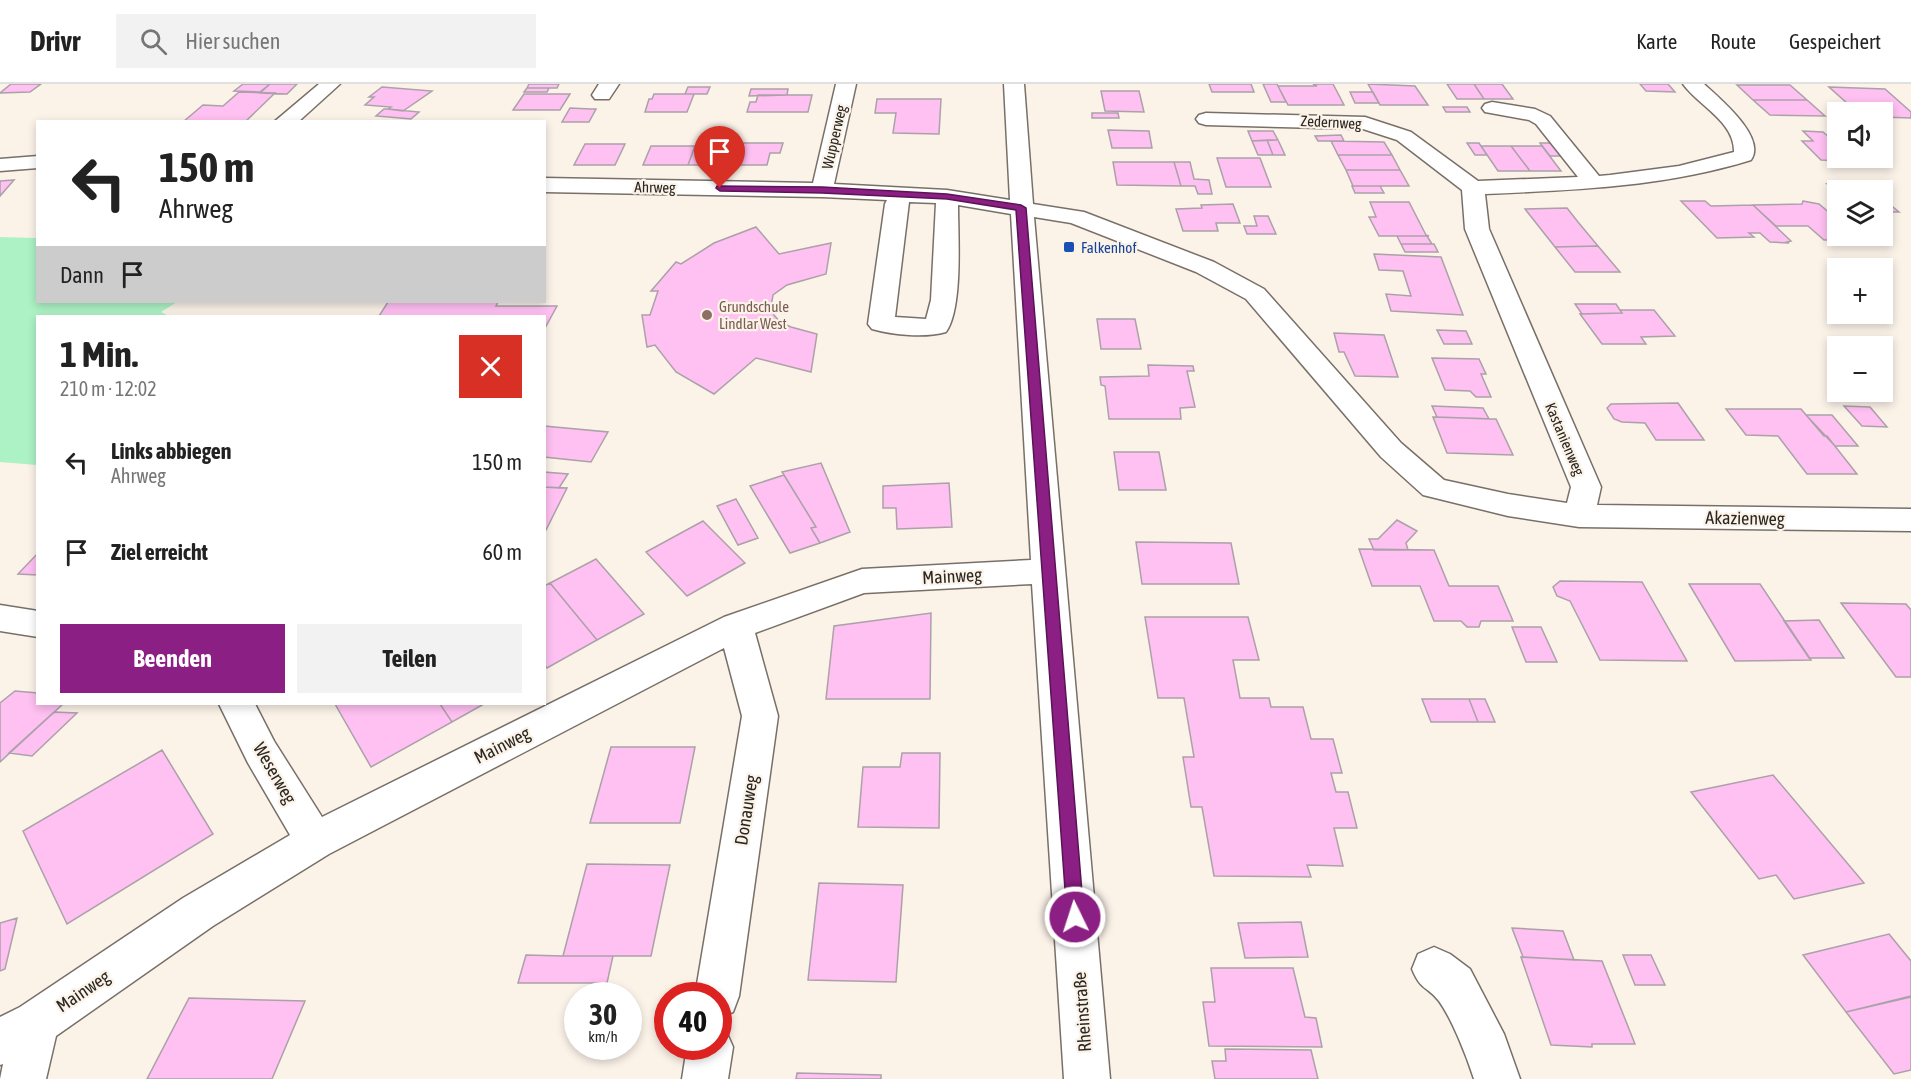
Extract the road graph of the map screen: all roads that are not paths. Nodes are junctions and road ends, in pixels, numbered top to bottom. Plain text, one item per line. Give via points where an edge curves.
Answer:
1 (330, 84) edge
2 (846, 84) edge
3 (1014, 84) edge
4 (1693, 84) edge
5 (1492, 108) dead end
6 (1206, 119) dead end
7 (287, 120) edge
8 (36, 162) edge
9 (0, 165) edge
10 (1593, 182) junction
11 (546, 184) edge
12 (612, 186) junction
13 (1473, 188) junction
14 (822, 190) junction
15 (902, 195) junction
16 (947, 197) junction
17 (549, 208) dead end
18 (1021, 208) junction
19 (1579, 516) junction
20 (1911, 520) edge
21 (1050, 571) junction
22 (0, 618) edge
23 (36, 624) edge
24 (736, 626) junction
25 (238, 705) edge
26 (315, 841) junction
27 (1434, 969) dead end
28 (719, 982) edge
29 (18, 1032) edge
30 (708, 1060) edge
31 (23, 1079) edge
32 (705, 1079) edge
33 (1087, 1079) edge
34 (1497, 1079) edge

1 - 7 street
2 - 14 street, Wupperweg
3 - 18 street, Rheinstraße
4 - 10 street via 1742,134 1744,156 1721,164
5 - 10 street via 1535,115 1543,120
6 - 13 street, Zedernweg via 1365,123 1404,136
8 - 9 street
10 - 13 street
11 - 12 street, Ahrweg
12 - 14 street, Ahrweg
12 - 17 street, Ahrweg via 578,194
13 - 19 street, Kastanienweg via 1476,229 1586,487
14 - 15 street, Ahrweg
15 - 16 street, Ahrweg
15 - 16 street via 896,204 881,324 937,327 944,300
16 - 18 street, Ahrweg
18 - 19 street via 1076,217 1205,267 1256,294 1391,450 1434,488
18 - 21 street, Rheinstraße
19 - 20 street, Akazienweg
21 - 24 street, Mainweg via 862,581
21 - 33 street, Rheinstraße
22 - 23 street
24 - 26 street, Mainweg
24 - 28 street, Donauweg via 760,716
25 - 26 street, Weserweg
26 - 29 street, Mainweg via 198,912
27 - 34 street via 1454,985 1488,1050
29 - 31 street
30 - 32 street

